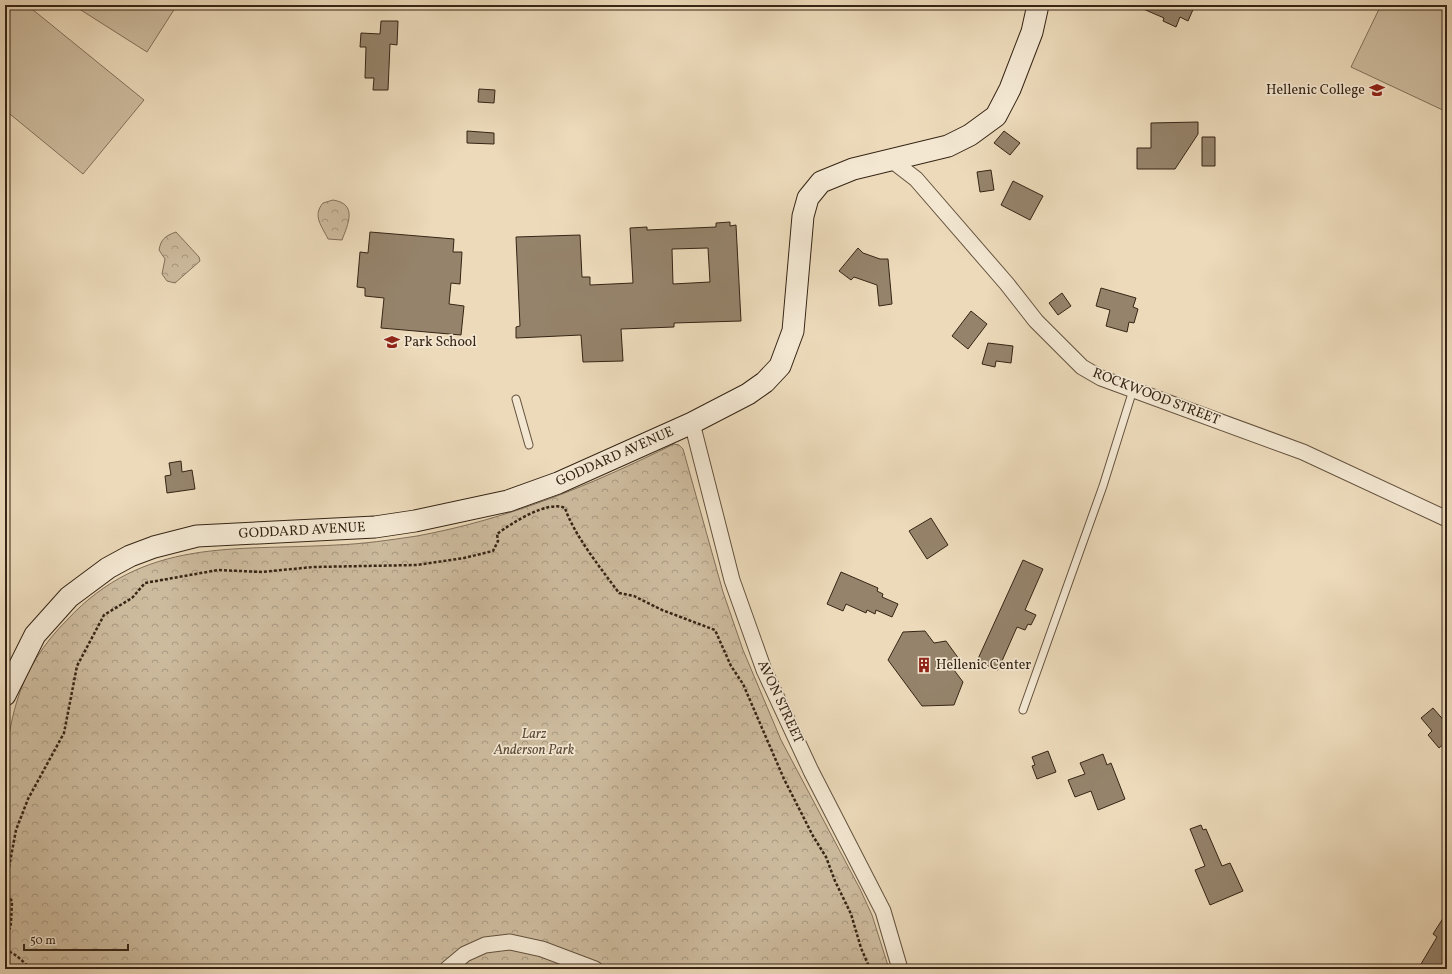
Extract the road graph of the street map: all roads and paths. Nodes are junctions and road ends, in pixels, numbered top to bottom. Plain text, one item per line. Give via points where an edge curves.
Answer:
1 (1038, 5) edge
2 (890, 159) junction
3 (1133, 390) junction
4 (516, 399) dead end
5 (692, 423) junction
6 (529, 445) dead end
7 (1447, 518) edge
8 (7, 683) edge
9 (1023, 710) dead end
10 (5, 934) edge
11 (5, 949) edge
12 (31, 969) edge
13 (447, 969) edge
14 (595, 969) edge
15 (870, 969) edge
16 (900, 969) edge

1 - 2 main road, GODDARD AVENUE via 1032,32 1010,89 996,116 970,135 948,146
2 - 3 street, ROCKWOOD STREET via 916,178 1036,321 1082,367
2 - 5 main road, GODDARD AVENUE via 853,169 821,182 808,198 804,216 794,331 780,366 765,382 748,394
3 - 7 street, ROCKWOOD STREET via 1303,452
3 - 9 lane via 1103,486
4 - 6 lane
5 - 8 main road, GODDARD AVENUE via 558,483 508,501 422,520 375,527 196,536 154,547 108,568 69,597 35,635
5 - 16 street, AVON STREET via 732,580 764,670 883,911
10 - 15 path via 11,923 12,901 9,897 7,878 16,830 28,799 64,733 77,666 104,615 132,598 145,583 218,570 262,572 313,567 417,564 480,555 493,551 498,542 497,534 509,526 541,509 559,506 565,508 572,526 619,593 634,596 662,610 715,630 731,666 743,684 784,779 826,857 852,914 860,948
11 - 12 path
13 - 14 street via 465,954 485,945 510,942 542,949

